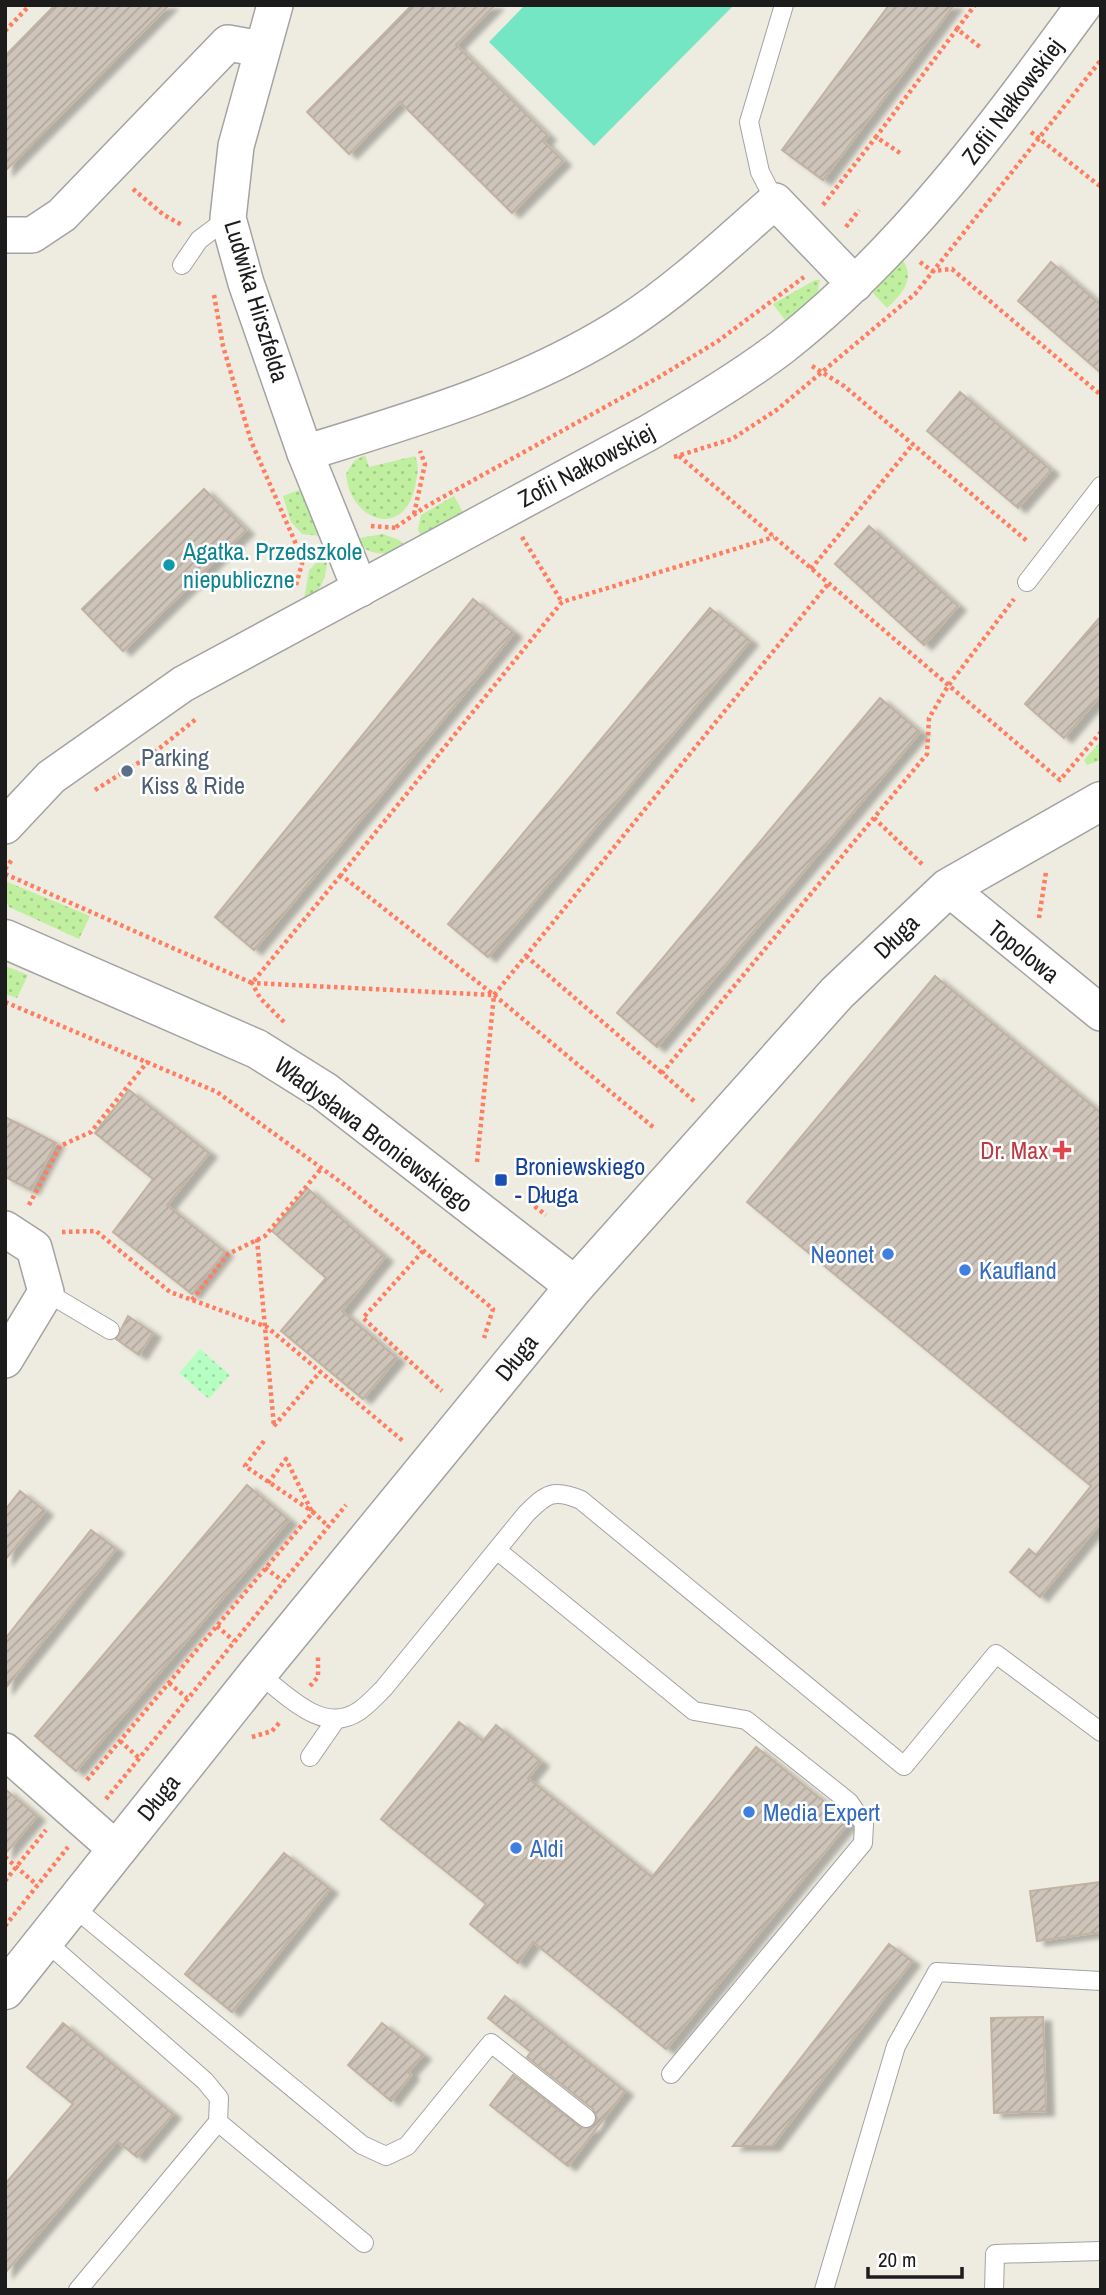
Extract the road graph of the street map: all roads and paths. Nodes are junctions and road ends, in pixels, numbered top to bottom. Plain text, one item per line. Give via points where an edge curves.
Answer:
1 (30, 5) edge
2 (275, 5) edge
3 (784, 5) edge
4 (975, 5) edge
5 (1084, 5) edge
6 (957, 29) junction
7 (5, 31) edge
8 (980, 47) dead end
9 (261, 48) junction
10 (876, 137) junction
11 (1049, 146) dead end
12 (900, 153) dead end
13 (1101, 187) edge
14 (775, 201) junction
15 (150, 203) dead end
16 (859, 210) dead end
17 (816, 215) dead end
18 (228, 218) junction
19 (5, 235) edge
20 (199, 240) junction
21 (834, 246) junction
22 (182, 265) dead end
23 (952, 269) dead end
24 (855, 284) junction
25 (844, 386) dead end
26 (1101, 395) edge
27 (410, 421) junction
28 (914, 444) junction
29 (305, 453) junction
30 (680, 457) dead end
31 (1101, 486) edge
32 (414, 514) junction
33 (396, 527) dead end
34 (774, 537) junction
35 (1025, 539) dead end
36 (531, 551) dead end
37 (303, 560) dead end
38 (811, 569) junction
39 (1027, 582) joint
40 (828, 584) junction
41 (360, 589) junction
42 (562, 602) junction
43 (948, 686) junction
44 (1101, 732) edge
45 (1101, 802) edge
46 (874, 818) junction
47 (5, 826) edge
48 (912, 854) dead end
49 (1052, 869) dead end
50 (5, 874) edge
51 (341, 875) junction
52 (948, 888) junction
53 (1039, 918) dead end
54 (5, 939) edge
55 (526, 956) junction
56 (251, 984) junction
57 (494, 995) junction
58 (5, 1003) edge
59 (1101, 1013) edge
60 (293, 1032) dead end
61 (148, 1061) junction
62 (662, 1073) junction
63 (684, 1092) dead end
64 (653, 1128) dead end
65 (477, 1162) dead end
66 (320, 1170) junction
67 (525, 1199) dead end
68 (546, 1215) dead end
69 (9, 1231) edge
70 (257, 1240) junction
71 (423, 1251) junction
72 (575, 1286) junction
73 (46, 1292) junction
74 (192, 1300) junction
75 (267, 1326) junction
76 (110, 1331) dead end
77 (479, 1344) dead end
78 (5, 1360) edge
79 (320, 1372) junction
80 (449, 1382) dead end
81 (442, 1391) junction
82 (434, 1401) dead end
83 (410, 1432) dead end
84 (264, 1441) dead end
85 (402, 1442) junction
86 (394, 1451) dead end
87 (268, 1483) junction
88 (353, 1498) dead end
89 (313, 1512) junction
90 (328, 1526) junction
91 (498, 1551) junction
92 (265, 1568) junction
93 (283, 1581) junction
94 (217, 1626) junction
95 (233, 1641) junction
96 (258, 1673) junction
97 (169, 1683) junction
98 (187, 1698) junction
99 (335, 1721) junction
100 (1101, 1732) edge
101 (120, 1741) junction
102 (5, 1751) edge
103 (310, 1757) dead end
104 (139, 1758) junction
105 (76, 1814) junction
106 (116, 1849) junction
107 (5, 1857) edge
108 (17, 1867) junction
109 (5, 1881) edge
110 (37, 1885) junction
111 (71, 1905) junction
112 (5, 1926) edge
113 (44, 1941) junction
114 (1101, 1981) edge
115 (5, 1990) edge
116 (671, 2074) dead end
117 (586, 2118) dead end
118 (218, 2122) junction
119 (364, 2243) dead end
120 (1101, 2251) edge
121 (78, 2290) edge
122 (824, 2290) edge
123 (994, 2290) edge

1 - 7 path
2 - 9 street, Ludwika Hirszfelda
3 - 14 lane via 750,122 760,172
4 - 6 path
5 - 24 street, Zofii Nałkowskiej via 941,193
6 - 8 path
6 - 10 path
9 - 18 street, Ludwika Hirszfelda via 236,146
9 - 19 street via 228,43 62,215 32,235
10 - 12 path
10 - 17 path
11 - 13 path
14 - 21 street
14 - 27 street via 626,323 533,373
15 - 20 path
16 - 21 path
18 - 20 lane
18 - 29 street, Ludwika Hirszfelda
20 - 22 lane
20 - 37 path via 209,251 215,273 213,302 251,441
21 - 24 street
21 - 32 path via 718,341
23 - 26 path
24 - 41 street, Zofii Nałkowskiej via 781,347 695,406
25 - 28 path
27 - 29 street
27 - 32 path via 425,464
28 - 35 path
28 - 38 path
29 - 41 street, Ludwika Hirszfelda
30 - 34 path
31 - 39 lane
32 - 33 path
34 - 38 path
34 - 42 path
36 - 42 path
38 - 40 path
39 - 43 path
40 - 43 path
40 - 55 path
41 - 47 street, Zofii Nałkowskiej via 183,684 51,777
42 - 51 path
43 - 44 path via 1060,780
43 - 46 path via 929,718 927,754
45 - 52 street, Długa
46 - 48 path
46 - 62 path
49 - 53 path via 1045,873
50 - 56 path
51 - 56 path
51 - 57 path
52 - 59 street, Topolowa
52 - 72 street, Długa via 836,993
54 - 72 street, Władysława Broniewskiego via 257,1049 324,1091
55 - 57 path
55 - 62 path
56 - 57 path
56 - 60 path
57 - 64 path
57 - 65 path
58 - 61 path
61 - 66 path via 217,1092
61 - 69 path via 91,1132 60,1146
62 - 63 path
66 - 70 path
66 - 71 path
67 - 68 path
69 - 73 street via 34,1248
69 - 74 path via 96,1231 170,1292
70 - 74 path via 228,1254
70 - 75 path
71 - 77 path via 493,1310 487,1335
71 - 81 path via 363,1318
72 - 96 street, Długa
73 - 76 lane
73 - 78 street
74 - 75 path
75 - 79 path
75 - 79 path via 274,1427
79 - 85 path
80 - 81 path
81 - 82 path
83 - 85 path
84 - 87 path via 244,1466
85 - 86 path
87 - 89 path
87 - 89 path via 286,1458
88 - 90 path
89 - 90 path
89 - 92 path
90 - 93 path
91 - 99 lane via 384,1688 358,1712
91 - 100 lane via 544,1496 564,1493 581,1500 904,1766 996,1654
91 - 116 lane via 694,1711 746,1720 849,1802 864,1824 863,1843
92 - 93 path
92 - 94 path
93 - 95 path
94 - 95 path
94 - 97 path
95 - 98 path
96 - 99 lane via 307,1710
96 - 106 street, Długa
97 - 98 path
97 - 101 path
98 - 104 path
99 - 103 lane
101 - 104 path
101 - 105 path
102 - 105 street
104 - 105 path
105 - 106 street
105 - 108 path
105 - 110 path
106 - 111 street, Długa
107 - 108 path
108 - 109 path
108 - 110 path
110 - 112 path
111 - 113 street, Długa
111 - 117 lane via 362,2145 386,2156 407,2146 491,2043
113 - 115 street, Długa
113 - 118 lane via 205,2081 219,2098
114 - 122 lane via 937,1972 895,2046
118 - 119 lane
118 - 121 lane
120 - 123 lane via 995,2254

